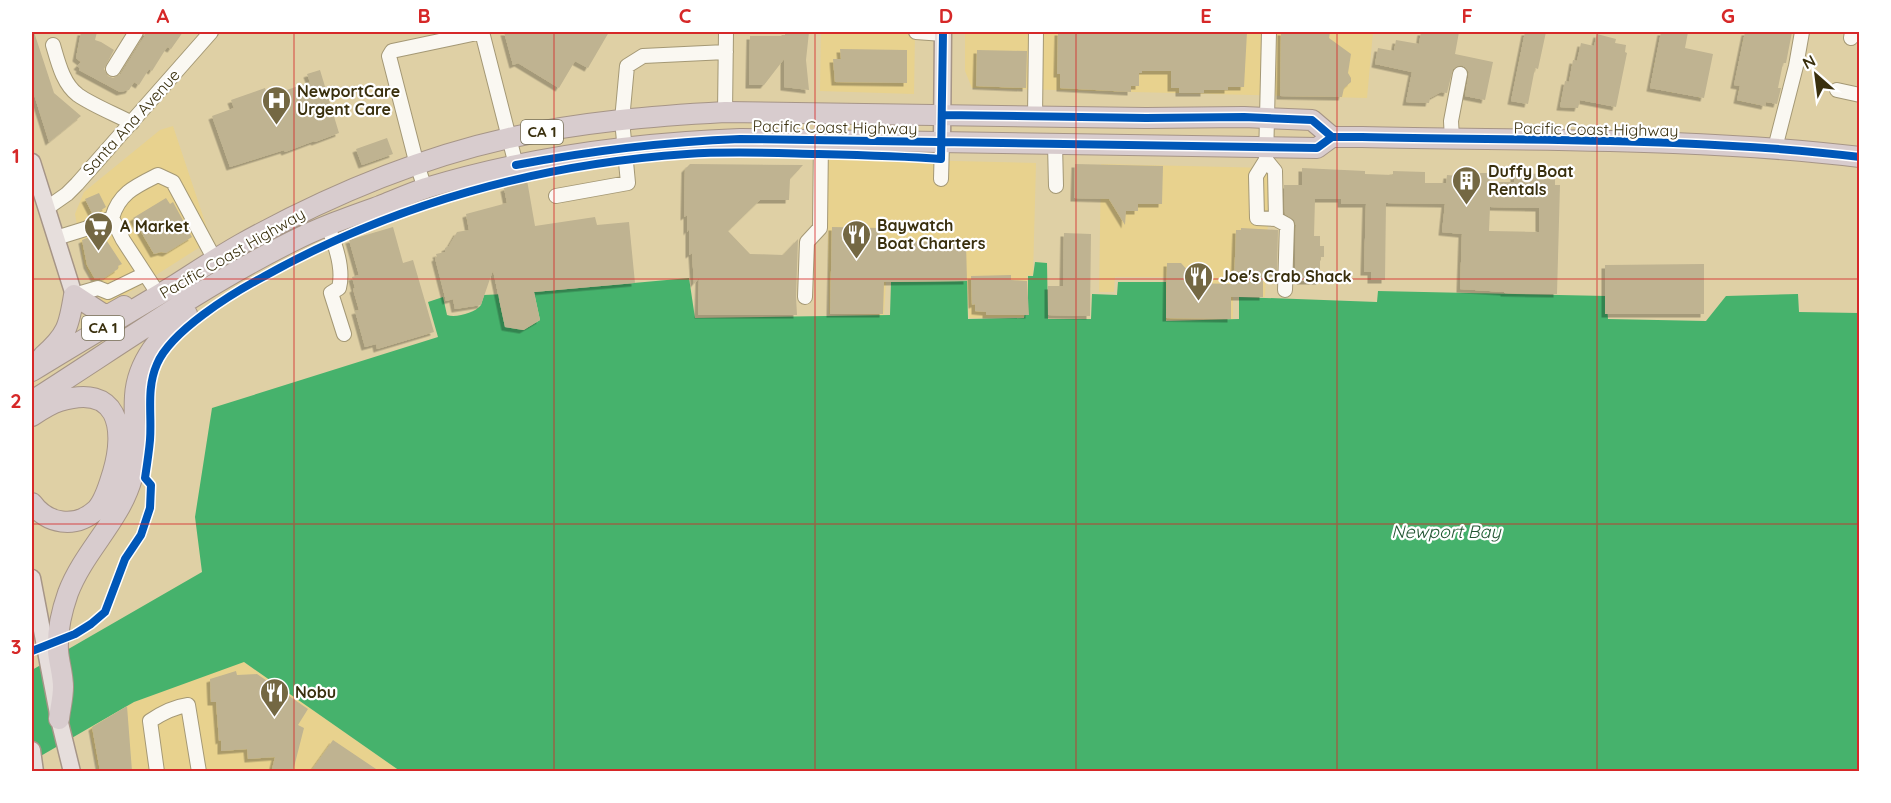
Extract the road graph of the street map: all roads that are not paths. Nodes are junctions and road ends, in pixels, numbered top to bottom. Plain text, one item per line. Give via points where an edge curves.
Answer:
1 (136, 32) edge
2 (211, 32) edge
3 (482, 32) edge
4 (726, 32) edge
5 (916, 32) edge
6 (1036, 32) edge
7 (1269, 32) edge
8 (1802, 32) edge
9 (943, 33) edge
10 (53, 45) dead end
11 (726, 52) junction
12 (113, 69) dead end
13 (1460, 74) dead end
14 (1837, 90) dead end
15 (1860, 95) edge
16 (725, 112) junction
17 (942, 115) junction
18 (1035, 117) junction
19 (1267, 118) junction
20 (622, 120) junction
21 (132, 123) junction
22 (1332, 137) junction
23 (508, 138) junction
24 (1452, 139) junction
25 (821, 140) junction
26 (942, 142) junction
27 (1055, 144) junction
28 (624, 147) junction
29 (1775, 148) junction
30 (1266, 154) junction
31 (1860, 157) edge
32 (32, 162) edge
33 (417, 165) junction
34 (516, 165) junction
35 (941, 178) dead end
36 (1056, 186) dead end
37 (425, 188) junction
38 (556, 196) dead end
39 (47, 208) junction
40 (112, 218) junction
41 (327, 225) junction
42 (56, 238) junction
43 (263, 257) junction
44 (215, 260) junction
45 (158, 282) junction
46 (1285, 290) dead end
47 (74, 295) junction
48 (805, 297) dead end
49 (344, 334) dead end
50 (32, 366) edge
51 (32, 371) edge
52 (32, 401) edge
53 (32, 416) edge
54 (32, 503) edge
55 (32, 578) edge
56 (59, 719) junction
57 (32, 750) edge
58 (71, 768) edge
59 (35, 771) edge
60 (157, 771) edge
61 (199, 771) edge

1 - 12 street
2 - 21 street, Santa Ana Avenue
3 - 23 street
3 - 33 street via 392,51 389,56
4 - 11 street
5 - 9 street
6 - 18 street
7 - 19 street
8 - 29 street
9 - 17 main road
10 - 21 street via 58,64 77,94
11 - 16 street
11 - 20 street via 643,56 627,66
13 - 24 street via 1451,121
14 - 15 street
16 - 17 highway, Pacific Coast Highway / CA 1
16 - 20 highway, Pacific Coast Highway / CA 1
17 - 18 highway, Pacific Coast Highway / CA 1
17 - 26 main road
18 - 19 highway, Pacific Coast Highway / CA 1
19 - 22 highway, Pacific Coast Highway / CA 1 via 1312,120
19 - 30 street
20 - 23 highway, Pacific Coast Highway / CA 1
20 - 28 street
21 - 39 street, Santa Ana Avenue via 67,194
22 - 24 highway, Pacific Coast Highway / CA 1
22 - 30 highway, Pacific Coast Highway / CA 1 via 1317,148
23 - 33 highway, Pacific Coast Highway / CA 1
23 - 34 street
24 - 29 highway, Pacific Coast Highway / CA 1
25 - 26 highway, Pacific Coast Highway / CA 1
25 - 28 highway, Pacific Coast Highway / CA 1 via 682,141
25 - 48 street via 820,228 807,242
26 - 27 highway, Pacific Coast Highway / CA 1
26 - 35 street
27 - 30 highway, Pacific Coast Highway / CA 1
27 - 36 street
28 - 34 highway, Pacific Coast Highway / CA 1
28 - 38 street via 628,183
29 - 31 highway, Pacific Coast Highway / CA 1
30 - 46 street via 1256,176 1257,218 1276,219 1287,225
32 - 39 main road
33 - 37 street
33 - 44 highway, Pacific Coast Highway / CA 1 via 306,211
34 - 37 highway, Pacific Coast Highway / CA 1
37 - 41 highway, Pacific Coast Highway / CA 1
39 - 42 main road
40 - 42 street
40 - 44 street via 115,207 131,188 158,175 173,182
40 - 45 street via 123,240
41 - 43 highway, Pacific Coast Highway / CA 1
41 - 49 street via 341,280 339,288 331,293
42 - 47 main road
43 - 52 highway, Pacific Coast Highway / CA 1
43 - 56 highway via 241,278 167,331 146,359 135,395 132,478 118,512 75,576 67,596 58,650 63,688
44 - 45 highway, Pacific Coast Highway / CA 1
45 - 47 highway via 110,314 97,312
45 - 51 highway, Pacific Coast Highway / CA 1
47 - 50 highway via 65,333
53 - 54 highway via 59,401 77,397 98,399 109,407 119,430 108,490 96,509 80,520 68,522 47,518
55 - 56 main road
56 - 58 main road
57 - 59 main road
60 - 61 street via 150,721 188,705

